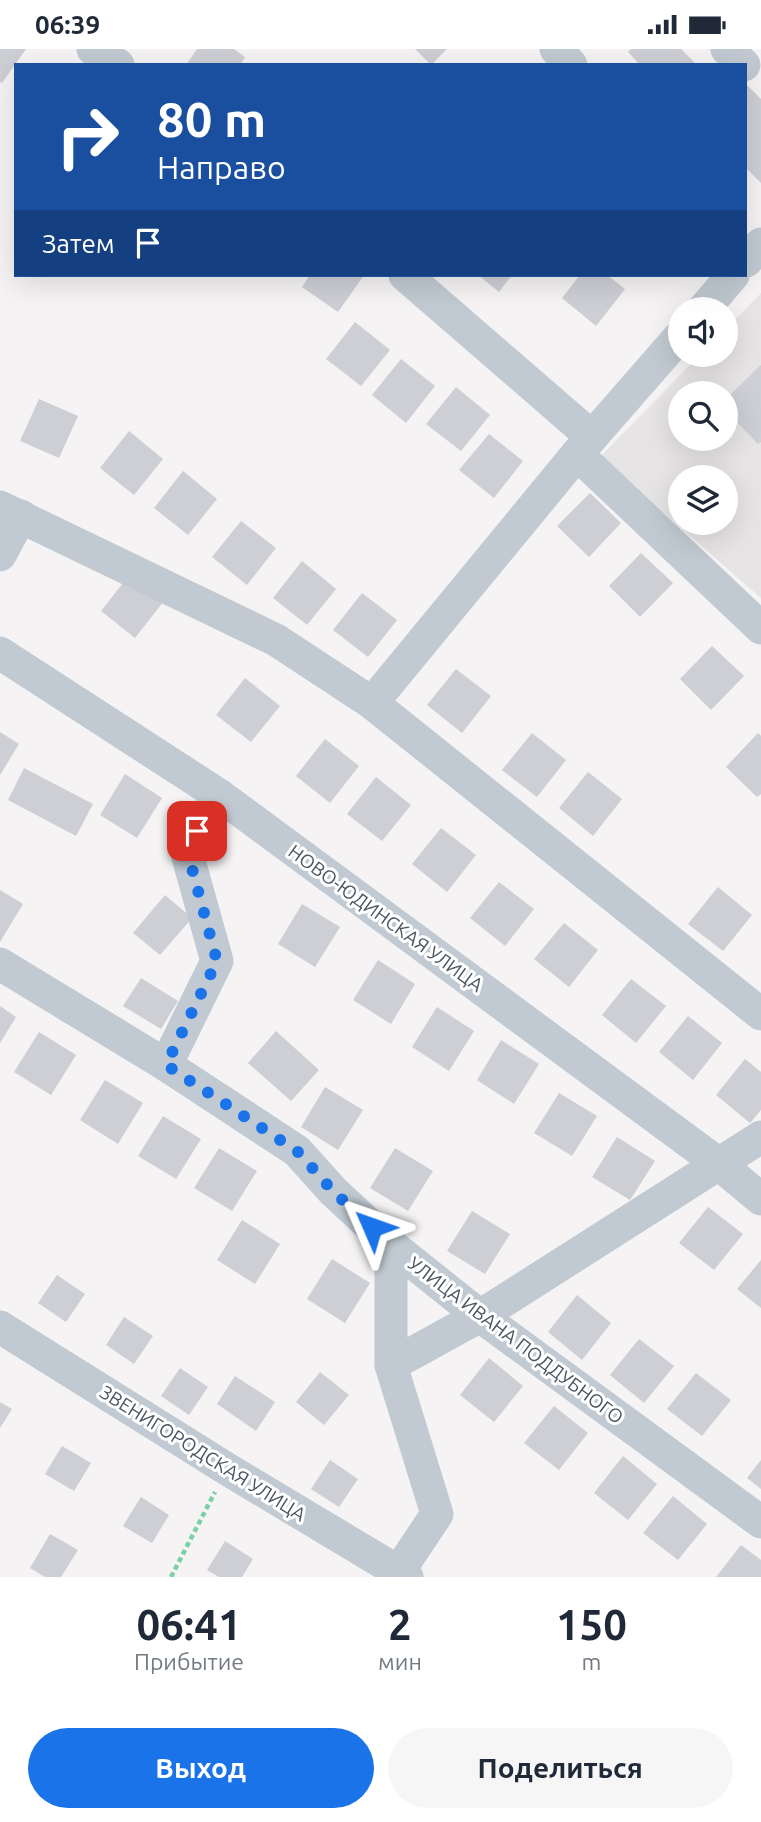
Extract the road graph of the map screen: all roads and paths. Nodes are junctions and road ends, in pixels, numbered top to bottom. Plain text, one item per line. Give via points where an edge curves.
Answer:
1 (93, 49) edge
2 (556, 49) edge
3 (727, 49) edge
4 (115, 63) edge
5 (569, 63) edge
6 (743, 63) edge
7 (747, 67) edge
8 (761, 80) edge
9 (407, 277) edge
10 (731, 277) edge
11 (714, 297) edge
12 (668, 350) edge
13 (584, 445) junction
14 (10, 512) edge
15 (0, 555) edge
16 (761, 628) edge
17 (0, 653) edge
18 (372, 703) junction
19 (219, 795) junction
20 (0, 964) edge
21 (761, 1014) edge
22 (166, 1065) junction
23 (761, 1137) edge
24 (719, 1164) junction
25 (761, 1199) edge
26 (391, 1245) junction
27 (480, 1316) junction
28 (0, 1327) edge
29 (391, 1365) junction
30 (227, 1469) junction
31 (761, 1522) edge
32 (403, 1574) edge
33 (171, 1577) edge

1 - 4 street
2 - 5 street
3 - 6 street
7 - 8 street
9 - 13 street
10 - 11 street
12 - 13 street
13 - 16 street
13 - 18 street
14 - 15 street
14 - 18 street via 276,640
17 - 19 street, НОВО-ЮДИНСКАЯ УЛИЦА
18 - 21 street
19 - 22 street via 187,850 217,961
19 - 24 street, НОВО-ЮДИНСКАЯ УЛИЦА
20 - 22 street, УЛИЦА ИВАНА ПОДДУБНОГО
22 - 26 street, УЛИЦА ИВАНА ПОДДУБНОГО via 297,1151
23 - 24 street
24 - 25 street, НОВО-ЮДИНСКАЯ УЛИЦА
24 - 27 street
26 - 27 street, УЛИЦА ИВАНА ПОДДУБНОГО
26 - 29 street
27 - 29 street
27 - 31 street, УЛИЦА ИВАНА ПОДДУБНОГО
28 - 30 street, ЗВЕНИГОРОДСКАЯ УЛИЦА
29 - 32 street via 437,1514
30 - 32 street, ЗВЕНИГОРОДСКАЯ УЛИЦА
30 - 33 path

